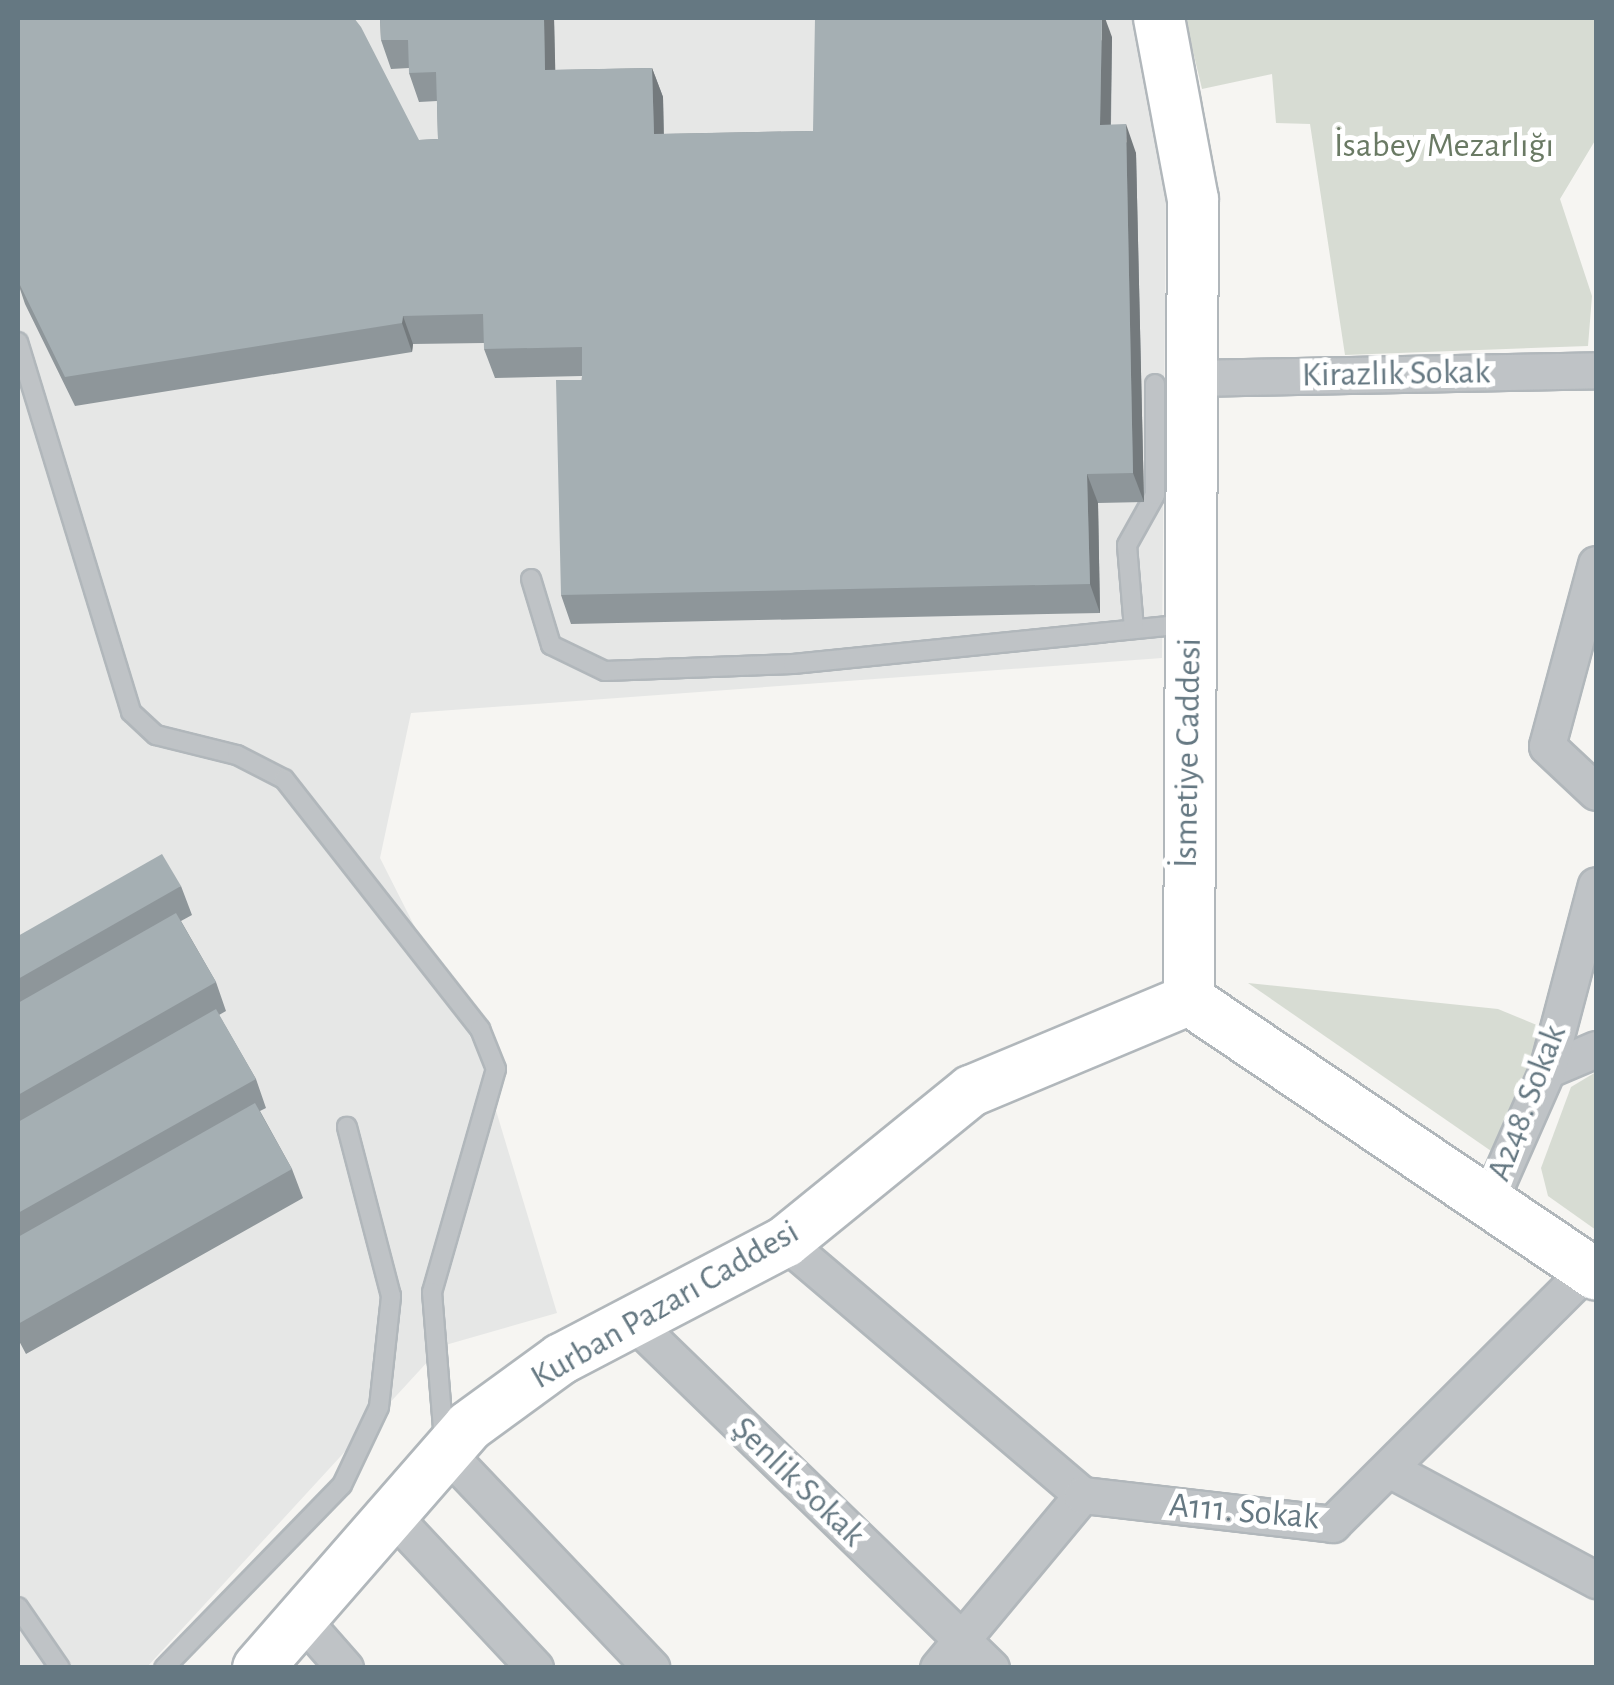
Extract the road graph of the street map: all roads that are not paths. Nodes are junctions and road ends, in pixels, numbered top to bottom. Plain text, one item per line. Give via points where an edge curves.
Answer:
1 (1160, 18) edge
2 (18, 342) edge
3 (1596, 370) edge
4 (1175, 381) junction
5 (1596, 564) edge
6 (531, 579) dead end
7 (1591, 612) edge
8 (1190, 624) junction
9 (1134, 629) junction
10 (1596, 792) edge
11 (1596, 885) edge
12 (1189, 1000) junction
13 (1596, 1049) edge
14 (1546, 1070) junction
15 (347, 1127) dead end
16 (1488, 1204) junction
17 (785, 1242) junction
18 (1592, 1272) edge
19 (637, 1325) junction
20 (446, 1452) junction
21 (1391, 1470) junction
22 (1082, 1495) junction
23 (392, 1514) junction
24 (1596, 1580) edge
25 (18, 1607) edge
26 (300, 1618) junction
27 (960, 1640) junction
28 (60, 1668) edge
29 (164, 1668) edge
30 (258, 1668) edge
31 (345, 1668) edge
32 (535, 1668) edge
33 (652, 1668) edge
34 (938, 1668) edge
35 (991, 1668) edge

1 - 4 main road, İsmetiye Caddesi via 1193,199
2 - 20 lane via 131,712 156,736 238,755 284,780 485,1042 496,1069 490,1110 432,1292 433,1396
3 - 4 street, Kirazlık Sokak
4 - 8 main road, İsmetiye Caddesi
4 - 9 lane via 1155,495 1126,545
5 - 7 street
6 - 9 lane via 550,645 605,671 794,664
7 - 10 street via 1547,746
8 - 9 lane
8 - 12 main road, İsmetiye Caddesi
11 - 14 street, A248. Sokak
12 - 16 main road
12 - 17 main road, Kurban Pazarı Caddesi via 972,1091
13 - 14 street
14 - 16 street, A248. Sokak
15 - 29 lane via 391,1296 379,1406 342,1485
16 - 18 main road
17 - 19 main road, Kurban Pazarı Caddesi
17 - 22 street
18 - 21 street, A111. Sokak
19 - 20 main road, Kurban Pazarı Caddesi via 561,1360
19 - 27 street, Şenlik Sokak
20 - 23 main road, Kurban Pazarı Caddesi
20 - 33 street
21 - 22 street, A111. Sokak via 1332,1524
21 - 24 street
22 - 27 street
23 - 26 main road, Kurban Pazarı Caddesi
23 - 32 street
25 - 28 lane
26 - 30 main road, Kurban Pazarı Caddesi
26 - 31 street
27 - 34 street
27 - 35 street, Şenlik Sokak

